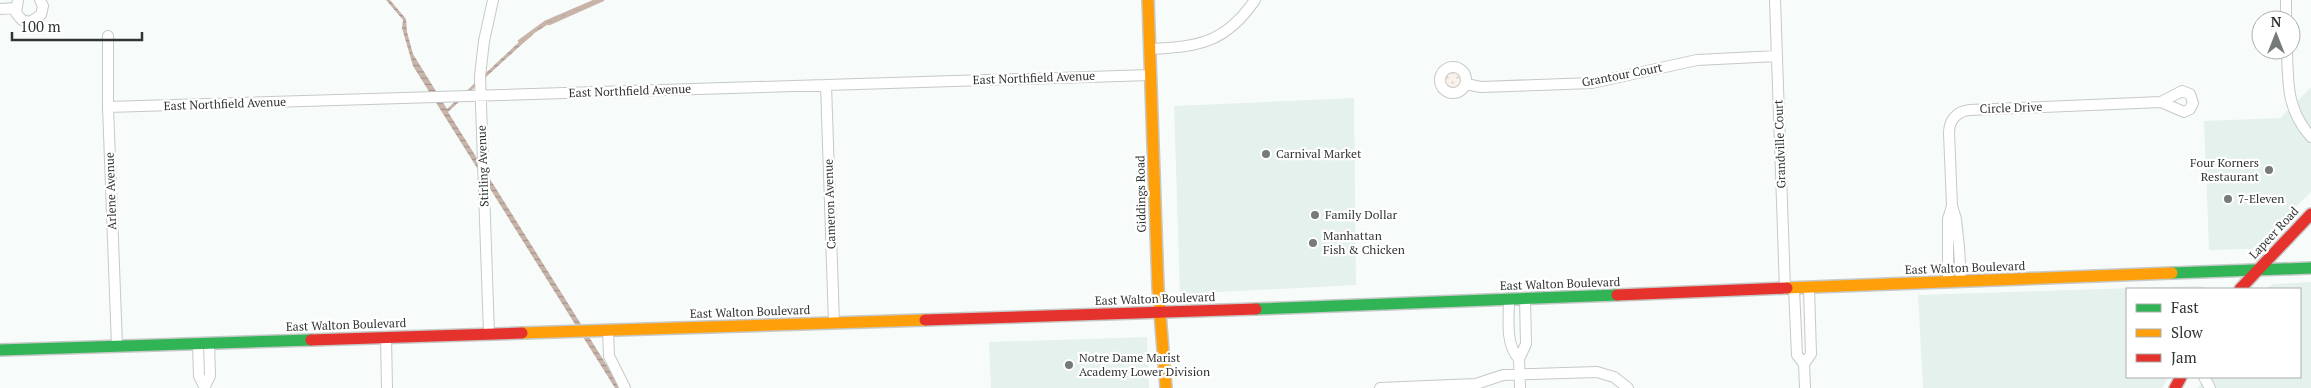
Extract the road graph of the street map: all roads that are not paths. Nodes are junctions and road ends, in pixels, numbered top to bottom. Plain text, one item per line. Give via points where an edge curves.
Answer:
1 (40, 0) edge
2 (493, 0) edge
3 (1148, 0) edge
4 (1255, 0) edge
5 (1776, 0) edge
6 (17, 4) edge
7 (0, 9) edge
8 (108, 36) dead end
9 (1150, 50) junction
10 (1777, 56) junction
11 (2287, 60) edge
12 (1151, 75) junction
13 (1466, 84) dead end
14 (826, 85) junction
15 (480, 96) junction
16 (2162, 102) dead end
17 (108, 108) junction
18 (2311, 137) edge
19 (2311, 214) edge
20 (1952, 238) junction
21 (2311, 268) edge
22 (2257, 271) junction
23 (1948, 282) junction
24 (1961, 282) junction
25 (1809, 288) junction
26 (2241, 288) edge
27 (1790, 289) junction
28 (1509, 299) junction
29 (1525, 299) junction
30 (1160, 313) junction
31 (834, 323) junction
32 (608, 330) junction
33 (489, 334) junction
34 (386, 337) junction
35 (204, 343) junction
36 (117, 346) junction
37 (0, 350) edge
38 (1519, 359) junction
39 (1804, 364) junction
40 (1520, 375) junction
41 (205, 387) edge
42 (386, 388) edge
43 (625, 388) edge
44 (1166, 388) edge
45 (1380, 388) edge
46 (1520, 388) edge
47 (1628, 388) edge
48 (1805, 388) edge

1 - 6 street via 43,11 35,21 22,20
2 - 15 street, Stirling Avenue via 482,50
3 - 9 main road, Giddings Road
4 - 9 street via 1233,27 1211,40 1192,46
5 - 10 street, Grandville Court
6 - 7 street
8 - 17 street, Arlene Avenue
9 - 12 main road, Giddings Road
10 - 13 street, Grantour Court via 1697,60 1592,83 1481,87
10 - 27 street, Grandville Court
11 - 18 street via 2292,108
12 - 14 street, East Northfield Avenue
12 - 30 main road, Giddings Road
14 - 15 street, East Northfield Avenue
14 - 31 street, Cameron Avenue
15 - 17 street, East Northfield Avenue
15 - 33 street, Stirling Avenue
16 - 20 street, Circle Drive via 1961,111 1953,118 1949,129 1952,206 1948,219
17 - 36 street, Arlene Avenue
19 - 22 main road, Lapeer Road
20 - 23 street, Circle Drive
20 - 24 street, Circle Drive via 1959,247
21 - 22 main road, East Walton Boulevard
22 - 24 main road, East Walton Boulevard
22 - 26 main road, Lapeer Road
23 - 24 main road, East Walton Boulevard
23 - 25 main road, East Walton Boulevard
25 - 27 main road, East Walton Boulevard
25 - 39 street via 1811,354
27 - 29 main road, East Walton Boulevard
27 - 39 street, Grandville Court via 1797,355
28 - 29 main road, East Walton Boulevard
28 - 30 main road, East Walton Boulevard
28 - 38 street via 1510,345
29 - 38 street via 1526,344
30 - 31 main road, East Walton Boulevard
30 - 44 main road, Giddings Road
31 - 32 main road, East Walton Boulevard
32 - 33 main road, East Walton Boulevard
32 - 43 street via 609,356
33 - 34 main road, East Walton Boulevard
34 - 35 main road, East Walton Boulevard
34 - 42 street
35 - 36 main road, East Walton Boulevard
35 - 41 street via 199,376
36 - 37 main road, East Walton Boulevard
38 - 40 street
39 - 48 street
40 - 45 street via 1491,378 1476,384
40 - 46 street
40 - 47 street via 1600,372 1617,378

